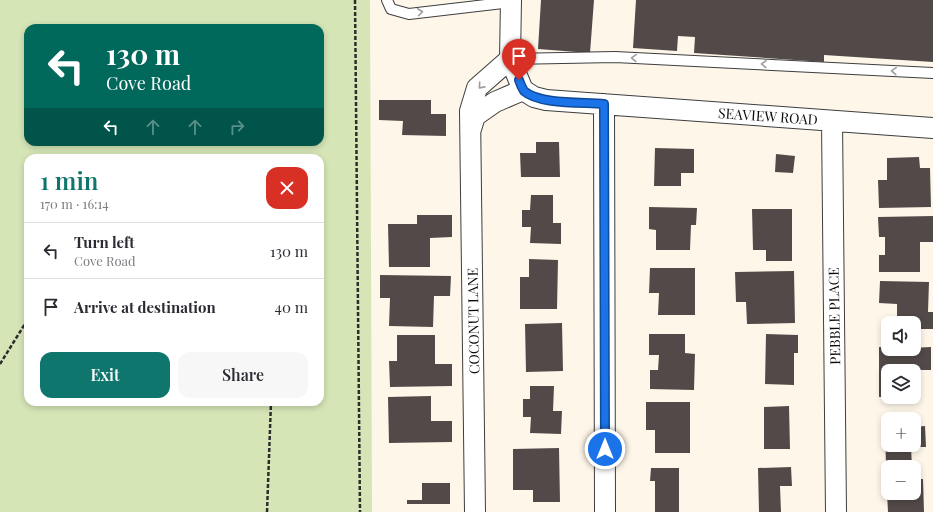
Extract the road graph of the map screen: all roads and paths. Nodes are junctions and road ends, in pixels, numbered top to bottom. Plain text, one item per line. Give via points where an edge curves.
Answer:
1 (355, 0) edge
2 (387, 0) edge
3 (511, 1) edge
4 (510, 59) junction
5 (933, 73) edge
6 (523, 90) junction
7 (604, 104) junction
8 (832, 121) junction
9 (933, 128) edge
10 (471, 129) junction
11 (24, 325) edge
12 (0, 364) edge
13 (271, 406) edge
14 (267, 512) edge
15 (360, 512) edge
16 (475, 512) edge
17 (605, 512) edge
18 (836, 512) edge

1 - 15 path
2 -> 3 lane via 391,9 409,14
3 - 4 street
5 -> 4 lane via 615,58
4 - 6 street
4 -> 10 street, COCONUT LANE via 478,88 470,111
6 - 7 street, SEAVIEW ROAD via 534,97 546,100
6 - 10 street, COCONUT LANE via 495,102 475,116
7 - 8 street, SEAVIEW ROAD
7 - 17 street
8 - 9 street, SEAVIEW ROAD
8 - 18 street, PEBBLE PLACE
10 - 16 street, COCONUT LANE
11 - 12 path
13 - 14 path

